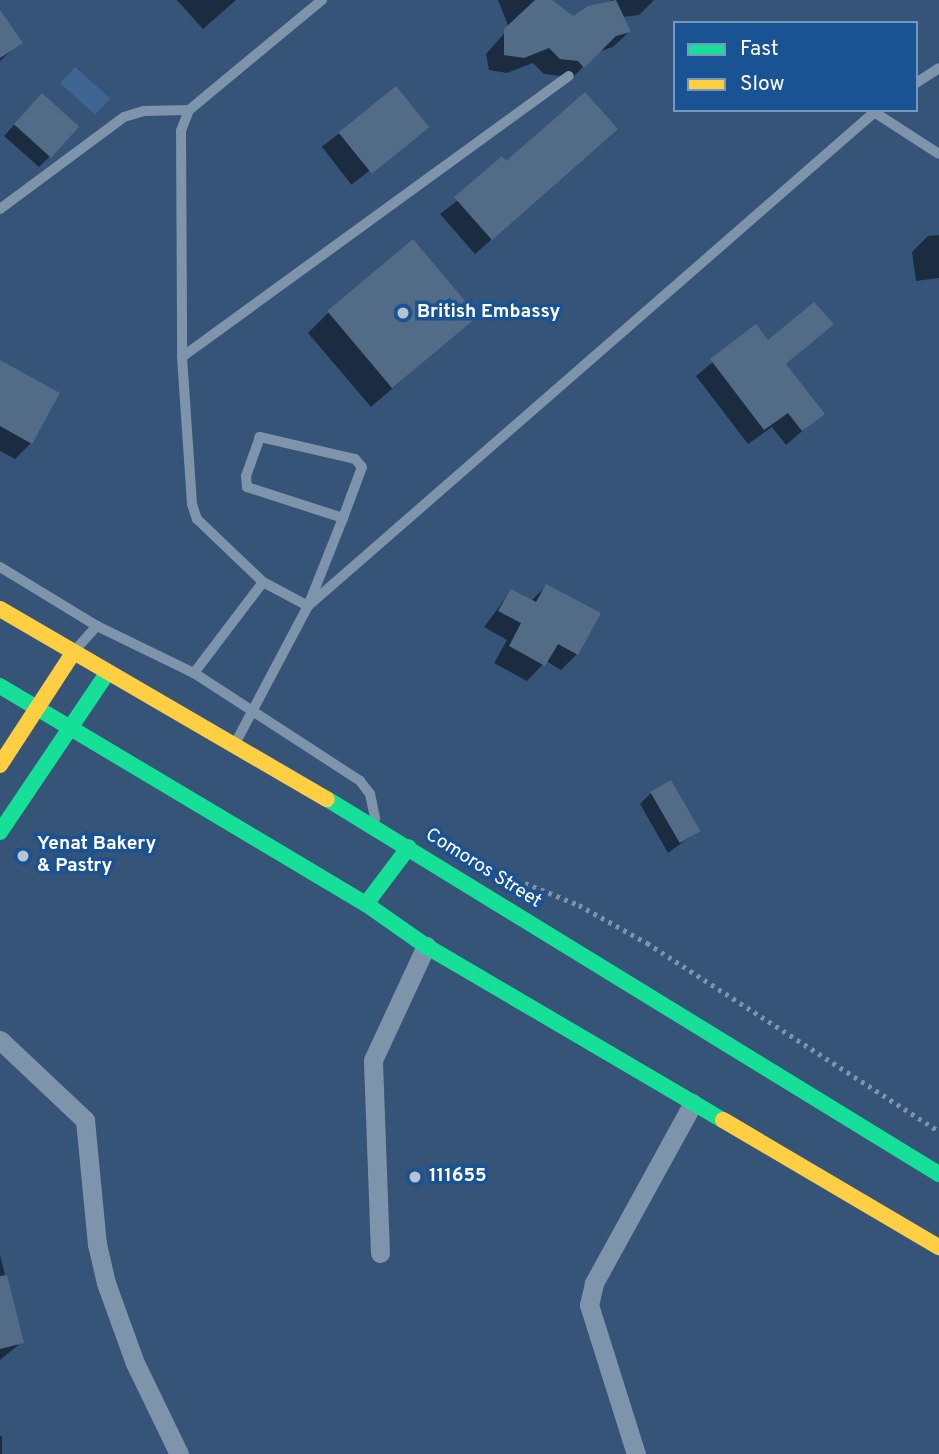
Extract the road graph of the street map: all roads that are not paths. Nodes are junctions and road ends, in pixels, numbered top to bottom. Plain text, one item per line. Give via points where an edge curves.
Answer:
1 (322, 0) edge
2 (939, 68) edge
3 (569, 76) dead end
4 (918, 82) edge
5 (189, 110) junction
6 (875, 112) edge
7 (878, 112) edge
8 (939, 153) edge
9 (0, 209) edge
10 (182, 357) junction
11 (344, 517) junction
12 (0, 567) edge
13 (263, 582) junction
14 (308, 606) junction
15 (0, 609) edge
16 (97, 626) junction
17 (73, 653) junction
18 (194, 673) junction
19 (106, 675) junction
20 (0, 686) edge
21 (34, 707) junction
22 (254, 713) junction
23 (68, 727) junction
24 (233, 747) junction
25 (0, 765) edge
26 (377, 829) junction
27 (0, 832) edge
28 (409, 847) junction
29 (366, 904) junction
30 (426, 946) junction
31 (0, 1040) edge
32 (693, 1103) junction
33 (939, 1174) edge
34 (939, 1247) edge
35 (380, 1253) dead end
36 (179, 1454) edge
37 (636, 1454) edge

1 - 5 lane
2 - 4 lane
3 - 10 lane
5 - 9 lane via 144,111 124,117
5 - 10 lane via 181,131
6 - 14 lane
7 - 8 lane
10 - 13 lane via 197,519
11 - 11 lane via 362,467 359,462 260,437 246,476 247,486
11 - 14 lane
12 - 16 lane
13 - 14 lane
13 - 18 lane
14 - 22 lane
15 - 17 main road, Comoros Street
16 - 17 lane
16 - 18 lane
17 - 19 main road, Comoros Street
17 - 21 main road
18 - 22 lane
19 - 23 main road
19 - 24 main road, Comoros Street
20 - 21 main road
21 - 23 main road
21 - 25 main road
22 - 24 lane
22 - 26 lane via 360,781 370,794
23 - 27 main road
23 - 29 main road
24 - 26 main road, Comoros Street
26 - 28 main road, Comoros Street
28 - 29 main road
28 - 33 main road, Comoros Street
29 - 30 main road
30 - 32 main road
30 - 35 street via 373,1060
31 - 36 street via 90,1131 97,1244 106,1283 135,1363
32 - 34 main road
32 - 37 street via 594,1283 589,1305

